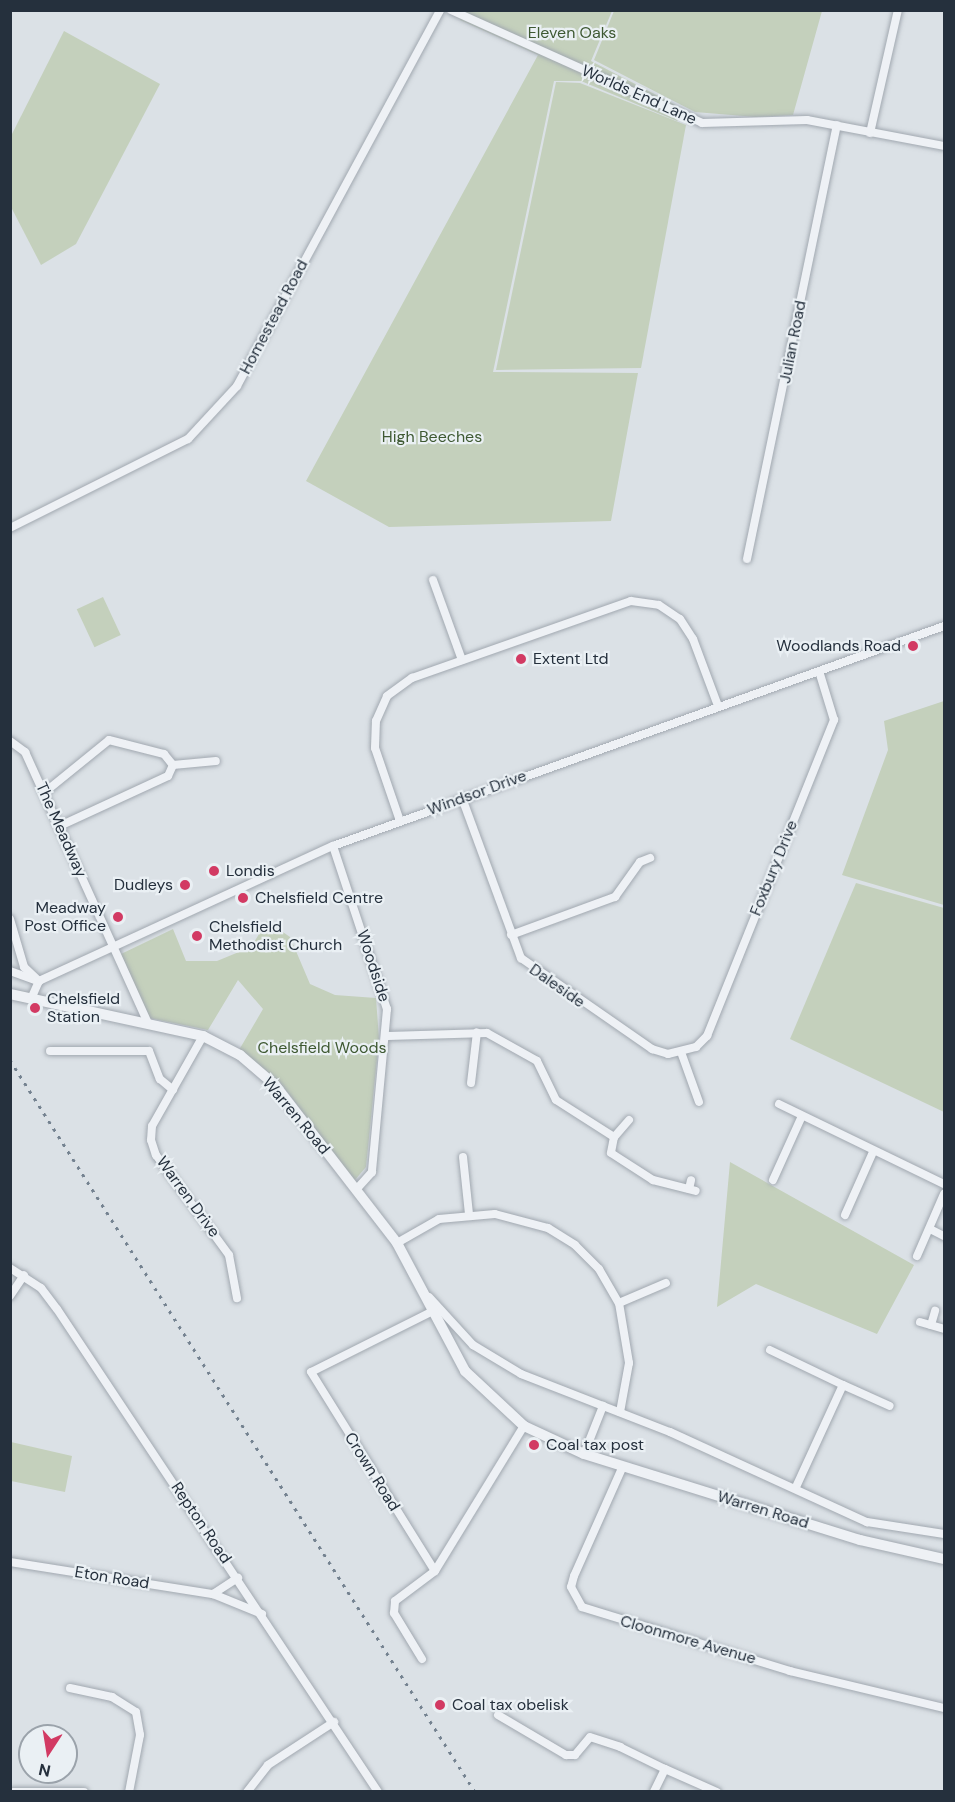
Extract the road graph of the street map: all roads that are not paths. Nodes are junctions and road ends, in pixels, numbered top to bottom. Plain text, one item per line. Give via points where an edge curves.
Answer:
1 (440, 10) edge
2 (451, 10) edge
3 (898, 10) edge
4 (837, 125) junction
5 (870, 133) junction
6 (945, 146) edge
7 (10, 528) edge
8 (747, 559) dead end
9 (433, 580) dead end
10 (945, 626) edge
11 (462, 660) junction
12 (819, 671) junction
13 (718, 706) junction
14 (10, 741) edge
15 (216, 761) dead end
16 (173, 765) junction
17 (45, 792) junction
18 (462, 798) junction
19 (400, 821) junction
20 (60, 826) junction
21 (333, 846) junction
22 (651, 858) dead end
23 (10, 919) edge
24 (511, 934) junction
25 (114, 948) junction
26 (10, 971) edge
27 (39, 981) junction
28 (10, 994) edge
29 (31, 999) junction
30 (148, 1023) junction
31 (477, 1032) junction
32 (203, 1036) junction
33 (388, 1036) junction
34 (50, 1051) dead end
35 (681, 1052) junction
36 (471, 1083) dead end
37 (173, 1090) junction
38 (699, 1102) dead end
39 (778, 1104) dead end
40 (801, 1118) junction
41 (629, 1120) dead end
42 (614, 1137) junction
43 (873, 1152) junction
44 (463, 1157) dead end
45 (773, 1180) dead end
46 (945, 1184) edge
47 (692, 1187) dead end
48 (356, 1190) junction
49 (945, 1194) edge
50 (469, 1214) junction
51 (845, 1215) dead end
52 (930, 1229) junction
53 (945, 1236) edge
54 (397, 1243) junction
55 (917, 1256) dead end
56 (10, 1268) edge
57 (24, 1275) junction
58 (666, 1283) dead end
59 (421, 1287) junction
60 (10, 1296) edge
61 (237, 1298) dead end
62 (619, 1303) junction
63 (935, 1311) dead end
64 (431, 1312) junction
65 (920, 1322) dead end
66 (931, 1325) junction
67 (945, 1329) edge
68 (770, 1350) dead end
69 (843, 1385) junction
70 (603, 1406) junction
71 (890, 1406) dead end
72 (620, 1412) junction
73 (524, 1426) junction
74 (584, 1454) junction
75 (623, 1466) junction
76 (796, 1487) junction
77 (945, 1534) edge
78 (945, 1559) edge
79 (10, 1562) edge
80 (435, 1572) junction
81 (238, 1578) junction
82 (213, 1594) junction
83 (262, 1614) junction
84 (422, 1659) dead end
85 (70, 1688) dead end
86 (945, 1708) edge
87 (498, 1715) dead end
88 (334, 1722) junction
89 (665, 1769) junction
90 (13, 1791) edge
91 (84, 1791) edge
92 (129, 1791) edge
93 (247, 1791) edge
94 (378, 1791) edge
95 (654, 1791) edge
96 (717, 1791) edge

1 - 7 street, Homestead Road via 237,386 188,439
2 - 4 street, Worlds End Lane via 693,120 799,120
3 - 5 street
4 - 5 street, Worlds End Lane
4 - 8 street, Julian Road
5 - 6 street, Worlds End Lane
9 - 11 street
10 - 12 street, Windsor Drive
11 - 13 street via 631,601 659,605 680,619 693,639
11 - 19 street via 412,678 387,696 376,721 375,748
12 - 13 street, Windsor Drive
12 - 35 street, Foxbury Drive via 834,720 707,1036
13 - 18 street, Windsor Drive
14 - 17 street, The Meadway via 25,752
15 - 16 street
16 - 17 street via 164,754 109,740
16 - 20 street via 168,776
17 - 20 street, The Meadway
18 - 19 street, Windsor Drive
18 - 24 street, Daleside
19 - 21 street, Windsor Drive
20 - 25 street, The Meadway
21 - 25 street, Windsor Drive
21 - 33 street, Woodside via 382,985
22 - 24 street via 640,862 615,897
23 - 27 street via 24,967
24 - 35 street, Daleside via 521,958 535,973 652,1049
25 - 27 street, Windsor Drive
25 - 30 street, The Meadway
26 - 27 street
27 - 29 street
28 - 29 street, Warren Road
29 - 30 street, Warren Road
30 - 32 street, Warren Road
31 - 33 street
31 - 36 street
31 - 42 street via 537,1061 556,1100
32 - 37 street, Warren Drive
32 - 48 street, Warren Road via 240,1055 275,1085
33 - 48 street, Woodside via 372,1172
34 - 37 street via 149,1051 160,1079
35 - 38 street
37 - 61 street, Warren Drive via 152,1126 156,1155 229,1255
39 - 40 street
40 - 43 street
40 - 45 street
41 - 42 street
42 - 47 street via 611,1153 654,1180
43 - 46 street
43 - 51 street
44 - 50 street
48 - 54 street, Warren Road
49 - 52 street
50 - 54 street via 439,1219
50 - 62 street via 522,1218 548,1228 599,1269
52 - 53 street
52 - 55 street
54 - 59 street, Warren Road
56 - 57 street, Repton Road
57 - 60 street
57 - 81 street, Repton Road via 57,1309
58 - 62 street
59 - 64 street, Warren Road
59 - 70 street, Warren Road via 490,1358
62 - 72 street via 629,1362
63 - 66 street
64 - 73 street, Warren Road via 465,1371
64 - 80 street, Crown Road via 311,1372
65 - 66 street
66 - 67 street
68 - 69 street
69 - 71 street
69 - 76 street
70 - 72 street, Warren Road
70 - 74 street
72 - 76 street, Warren Road
73 - 74 street, Warren Road
73 - 80 street
74 - 75 street, Warren Road
75 - 78 street, Warren Road via 860,1540
75 - 86 street, Cloonmore Avenue via 574,1576 571,1587 582,1607 790,1671
76 - 77 street, Warren Road via 867,1522
79 - 82 street, Eton Road
80 - 84 street via 395,1601 394,1613
81 - 82 street
81 - 83 street, Repton Road
82 - 83 street, Eton Road
83 - 88 street, Repton Road
85 - 92 street via 112,1697 136,1712 140,1735
87 - 89 street via 566,1755 580,1751 590,1737 600,1738
88 - 93 street via 268,1766
88 - 94 street, Repton Road
89 - 95 street
89 - 96 street
90 - 91 street

